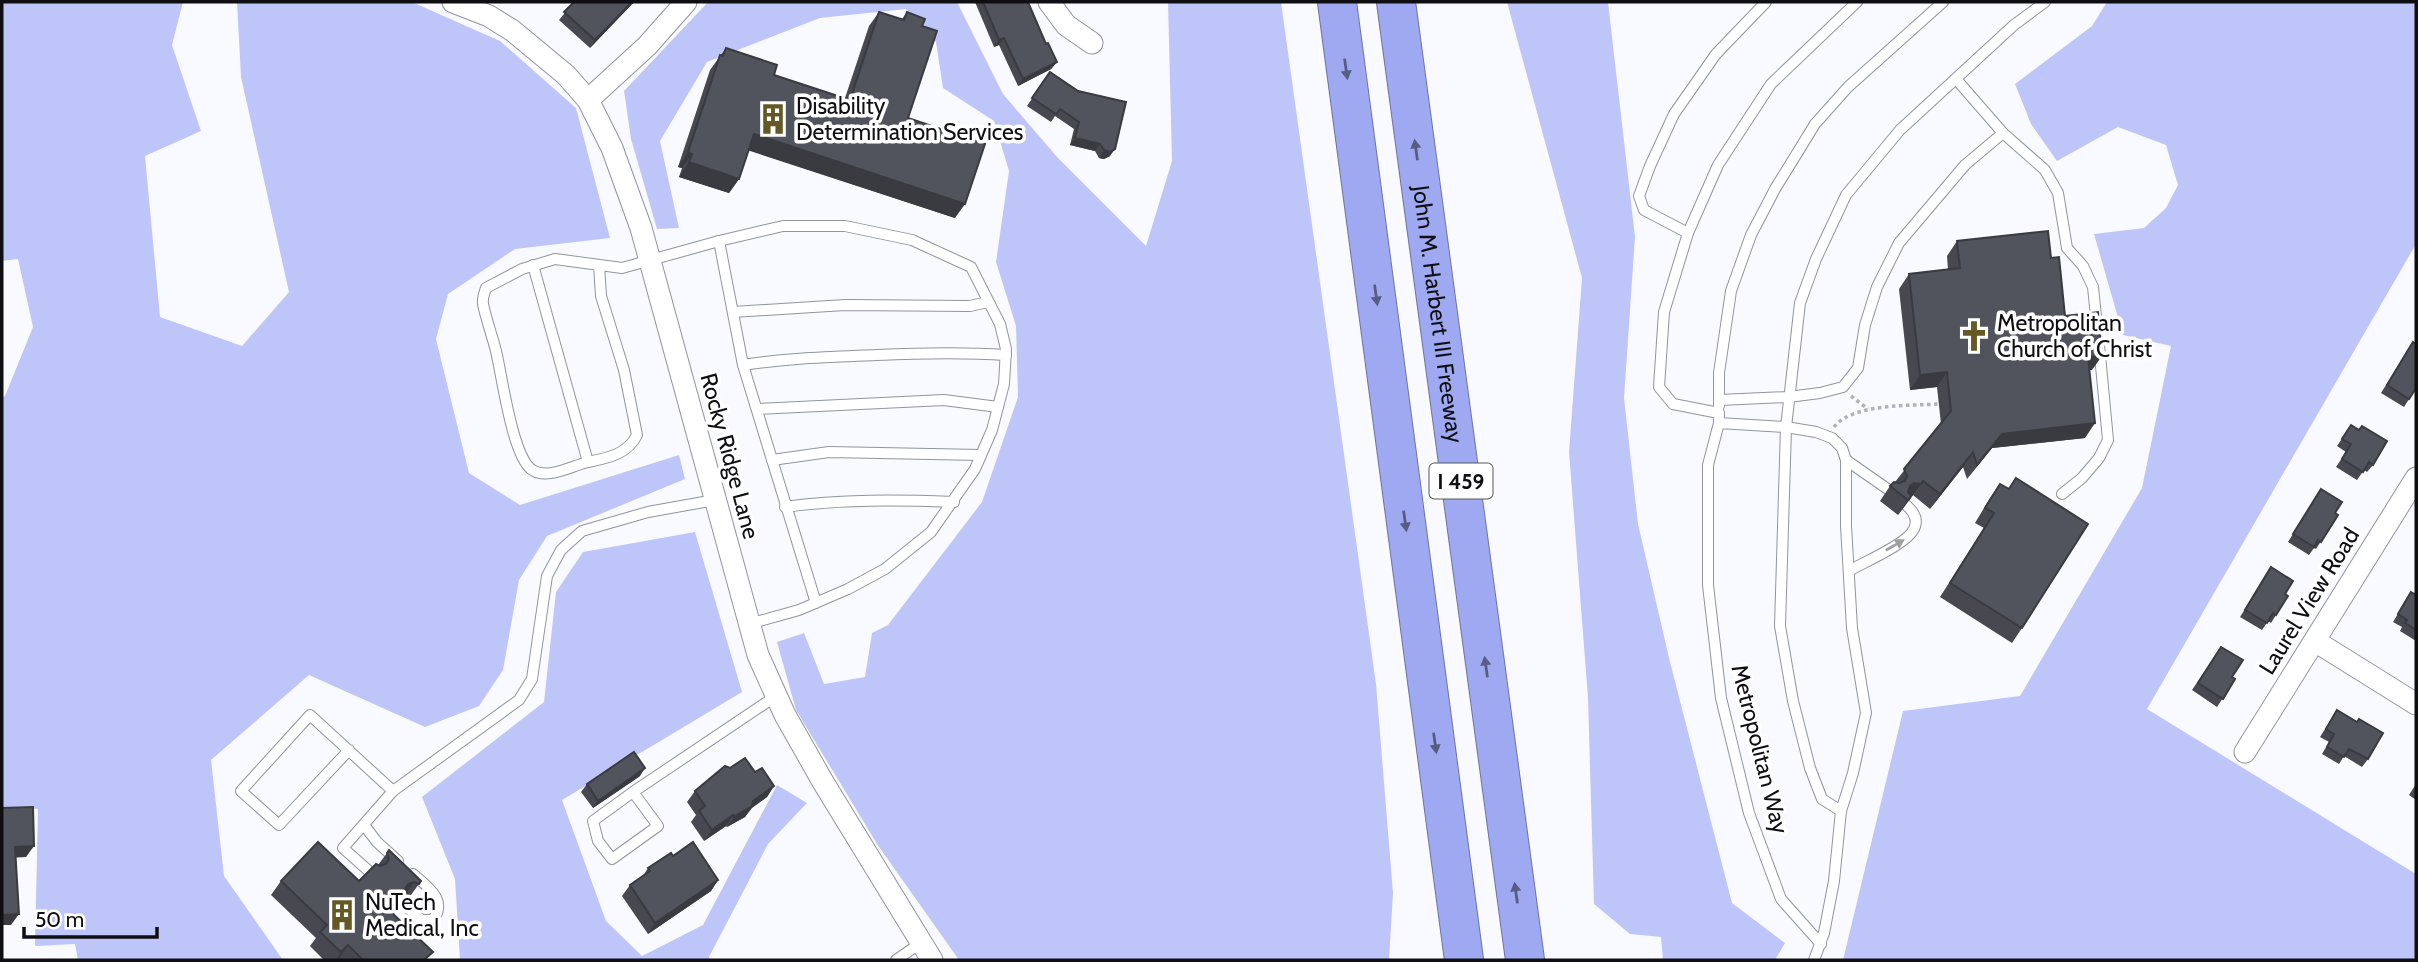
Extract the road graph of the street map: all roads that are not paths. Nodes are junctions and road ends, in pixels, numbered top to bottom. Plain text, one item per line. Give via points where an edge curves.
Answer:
1 (453, 2) edge
2 (686, 2) edge
3 (1049, 2) edge
4 (1337, 2) edge
5 (1396, 2) edge
6 (1766, 2) edge
7 (1857, 2) edge
8 (1942, 2) edge
9 (2045, 2) edge
10 (494, 9) edge
11 (1092, 43) dead end
12 (1956, 79) junction
13 (588, 100) junction
14 (2003, 133) junction
15 (1688, 233) junction
16 (719, 241) junction
17 (649, 259) junction
18 (533, 265) junction
19 (599, 265) junction
20 (988, 302) junction
21 (733, 312) junction
22 (1006, 355) junction
23 (743, 365) junction
24 (1788, 397) junction
25 (1719, 400) junction
26 (998, 407) junction
27 (757, 409) junction
28 (1719, 418) junction
29 (1786, 427) junction
30 (981, 456) junction
31 (772, 460) junction
32 (1846, 460) junction
33 (588, 462) junction
34 (2416, 478) edge
35 (1889, 490) dead end
36 (2062, 494) dead end
37 (715, 500) junction
38 (954, 502) junction
39 (1906, 505) edge
40 (785, 507) junction
41 (1849, 571) junction
42 (816, 603) junction
43 (749, 624) junction
44 (2315, 641) junction
45 (776, 696) junction
46 (2416, 704) edge
47 (349, 750) junction
48 (2245, 752) dead end
49 (393, 791) junction
50 (633, 792) junction
51 (1841, 811) junction
52 (364, 825) junction
53 (371, 873) edge
54 (403, 904) edge
55 (922, 942) junction
56 (1821, 944) junction
57 (896, 960) edge
58 (932, 960) edge
59 (1464, 960) edge
60 (1525, 960) edge
61 (1814, 960) edge

1 - 10 street, Rocky Ridge Lane
2 - 13 street via 647,46
3 - 11 street via 1066,25
4 -> 59 highway, I 459
60 -> 5 highway, John M. Harbert III Freeway / I 459
6 - 15 lane via 1716,54 1674,114 1639,196 1644,210
7 - 15 lane via 1770,85 1718,165
8 - 25 lane, Metropolitan Way via 1848,86 1815,124 1775,189 1751,234 1731,291
9 - 12 lane, Metropolitan Way
10 - 13 street, Rocky Ridge Lane
12 - 14 lane
12 - 24 lane, Metropolitan Way via 1900,130 1846,195 1800,303
13 - 17 street, Rocky Ridge Lane via 624,177
14 - 24 lane via 1965,166 1899,243 1877,288 1858,368 1843,387
14 - 36 lane via 2045,170 2059,193 2067,248 2093,287 2108,440 2082,478
15 - 28 lane via 1664,312 1659,387 1673,404
16 - 17 lane
16 - 20 lane via 783,226 845,226 912,240 971,267
16 - 21 lane
17 - 19 lane via 622,268
17 - 37 street, Rocky Ridge Lane
18 - 19 lane via 555,259
18 - 33 lane
18 - 33 lane via 486,288 482,300 512,427 530,469 542,474
19 - 33 lane via 601,296 624,370 637,435 624,451
20 - 21 lane
20 - 22 lane via 1000,324
21 - 23 lane
22 - 23 lane via 865,355
22 - 26 lane
23 - 27 lane
24 - 25 lane
24 - 29 lane, Metropolitan Way
25 - 28 lane, Metropolitan Way
26 - 27 lane via 944,400
26 - 30 lane
27 - 31 lane
28 - 29 lane
28 - 56 lane, Metropolitan Way via 1708,465 1708,585 1721,698 1749,813 1781,899
29 - 32 lane via 1827,436 1842,449
29 - 51 lane, Metropolitan Way via 1780,626 1810,768 1822,799
30 - 31 lane via 829,452
30 - 38 lane
31 - 40 lane
32 - 35 lane
32 - 41 lane
34 - 44 street, Laurel View Road
37 - 43 street, Rocky Ridge Lane
37 - 49 lane via 648,512 582,531 561,550 547,576 532,679 519,700
38 - 40 lane via 900,500
38 - 42 lane via 931,533 885,569
41 -> 39 lane via 1914,530 1914,513
40 - 42 lane
41 - 51 lane via 1852,628 1866,713
42 - 43 lane
43 - 45 street, Rocky Ridge Lane
44 - 46 street
44 - 48 street, Laurel View Road
45 - 50 lane
45 - 55 street, Rocky Ridge Lane via 858,842
47 - 47 lane via 310,715 241,791 279,825
47 - 49 lane
49 - 52 lane
50 - 50 lane via 593,821 598,841 612,859 658,826
51 - 56 lane
52 - 53 lane via 343,848
52 - 54 lane via 437,896 439,908 433,920 422,920
55 - 57 lane
55 - 58 street, Rocky Ridge Lane
56 - 61 lane

